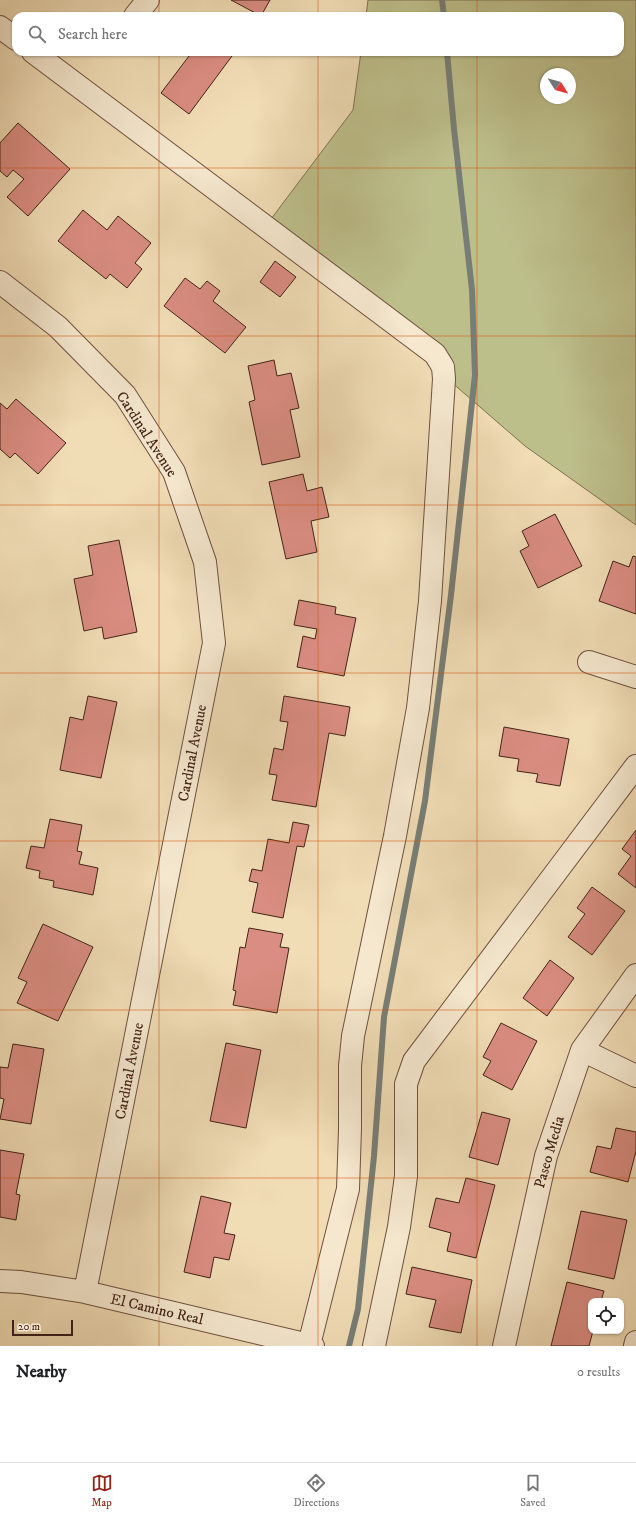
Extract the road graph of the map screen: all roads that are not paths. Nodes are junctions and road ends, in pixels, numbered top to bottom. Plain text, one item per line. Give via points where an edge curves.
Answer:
1 (148, 0) edge
2 (138, 12) edge
3 (0, 27) edge
4 (12, 36) edge
5 (38, 56) edge
6 (0, 282) edge
7 (589, 662) dead end
8 (636, 677) edge
9 (636, 766) edge
10 (636, 975) edge
11 (582, 1050) junction
12 (636, 1076) edge
13 (0, 1281) edge
14 (86, 1292) junction
15 (636, 1342) edge
16 (311, 1346) edge
17 (374, 1346) edge
18 (504, 1346) edge
19 (635, 1346) edge

1 - 2 street
3 - 4 street
5 - 16 street via 435,354 443,367 430,601 418,708 395,836 353,1036 350,1066 348,1189
6 - 14 street, Cardinal Avenue via 58,327 125,395 174,472 205,562 214,643
7 - 8 street
9 - 17 street via 414,1061 406,1084 406,1176 399,1227
10 - 11 street, Paseo Media
11 - 12 street
11 - 18 street, Paseo Media via 546,1156
13 - 14 street, El Camino Real
14 - 16 street, El Camino Real
15 - 19 street

